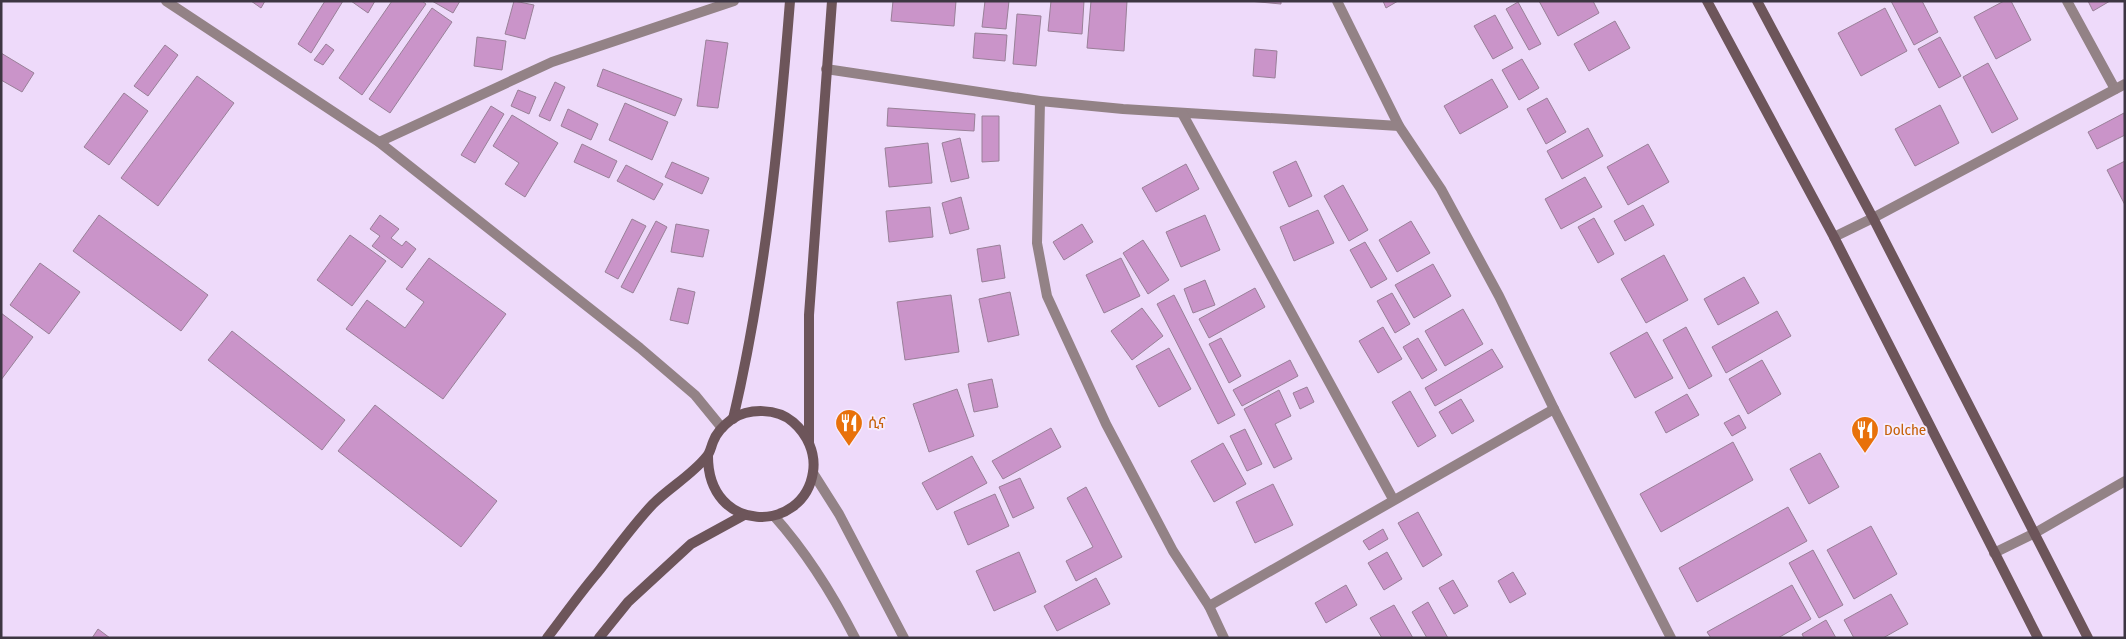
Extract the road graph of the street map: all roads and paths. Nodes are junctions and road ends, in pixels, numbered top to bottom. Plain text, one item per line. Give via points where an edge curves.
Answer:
1 (166, 1) edge
2 (734, 1) edge
3 (790, 1) edge
4 (832, 1) edge
5 (1337, 1) edge
6 (1707, 1) edge
7 (1756, 1) edge
8 (2067, 1) edge
9 (826, 69) junction
10 (2125, 84) edge
11 (2115, 89) junction
12 (1040, 101) junction
13 (1182, 113) junction
14 (1399, 126) junction
15 (379, 142) junction
16 (1874, 218) junction
17 (1834, 236) junction
18 (1554, 409) junction
19 (733, 418) junction
20 (722, 428) junction
21 (809, 443) junction
22 (708, 455) junction
23 (813, 473) junction
24 (2125, 481) edge
25 (1393, 500) junction
26 (744, 515) junction
27 (774, 516) junction
28 (2035, 533) junction
29 (1994, 553) junction
30 (1209, 606) junction
31 (547, 638) edge
32 (598, 638) edge
33 (855, 638) edge
34 (904, 638) edge
35 (1224, 638) edge
36 (1671, 638) edge
37 (2038, 638) edge
38 (2088, 638) edge

1 - 15 street
2 - 15 street via 552,62
3 - 19 main road via 755,312
4 - 9 main road
5 - 14 street
6 - 17 main road
7 - 16 main road
8 - 11 street
9 - 12 street
9 - 21 main road via 808,314
10 - 11 street
11 - 16 street
12 - 13 street
12 - 30 street via 1037,243 1047,296 1106,424 1173,551
13 - 14 street
13 - 25 street
14 - 18 street via 1441,189 1500,296
15 - 20 street via 640,348 695,395
16 - 17 street
16 - 28 main road
17 - 29 main road
18 - 25 street
18 - 36 street
19 - 20 main road
19 - 21 main road via 762,411 777,413 802,430
20 - 22 main road
21 - 23 main road
22 - 26 main road via 712,485 720,498
22 - 31 main road via 654,504
23 - 27 main road via 800,500
23 - 34 street via 839,514
24 - 28 street
25 - 30 street
26 - 27 main road
26 - 32 main road via 691,544 628,602
27 - 33 street via 800,545 829,589
28 - 29 street
28 - 38 main road
29 - 37 main road
30 - 35 street

